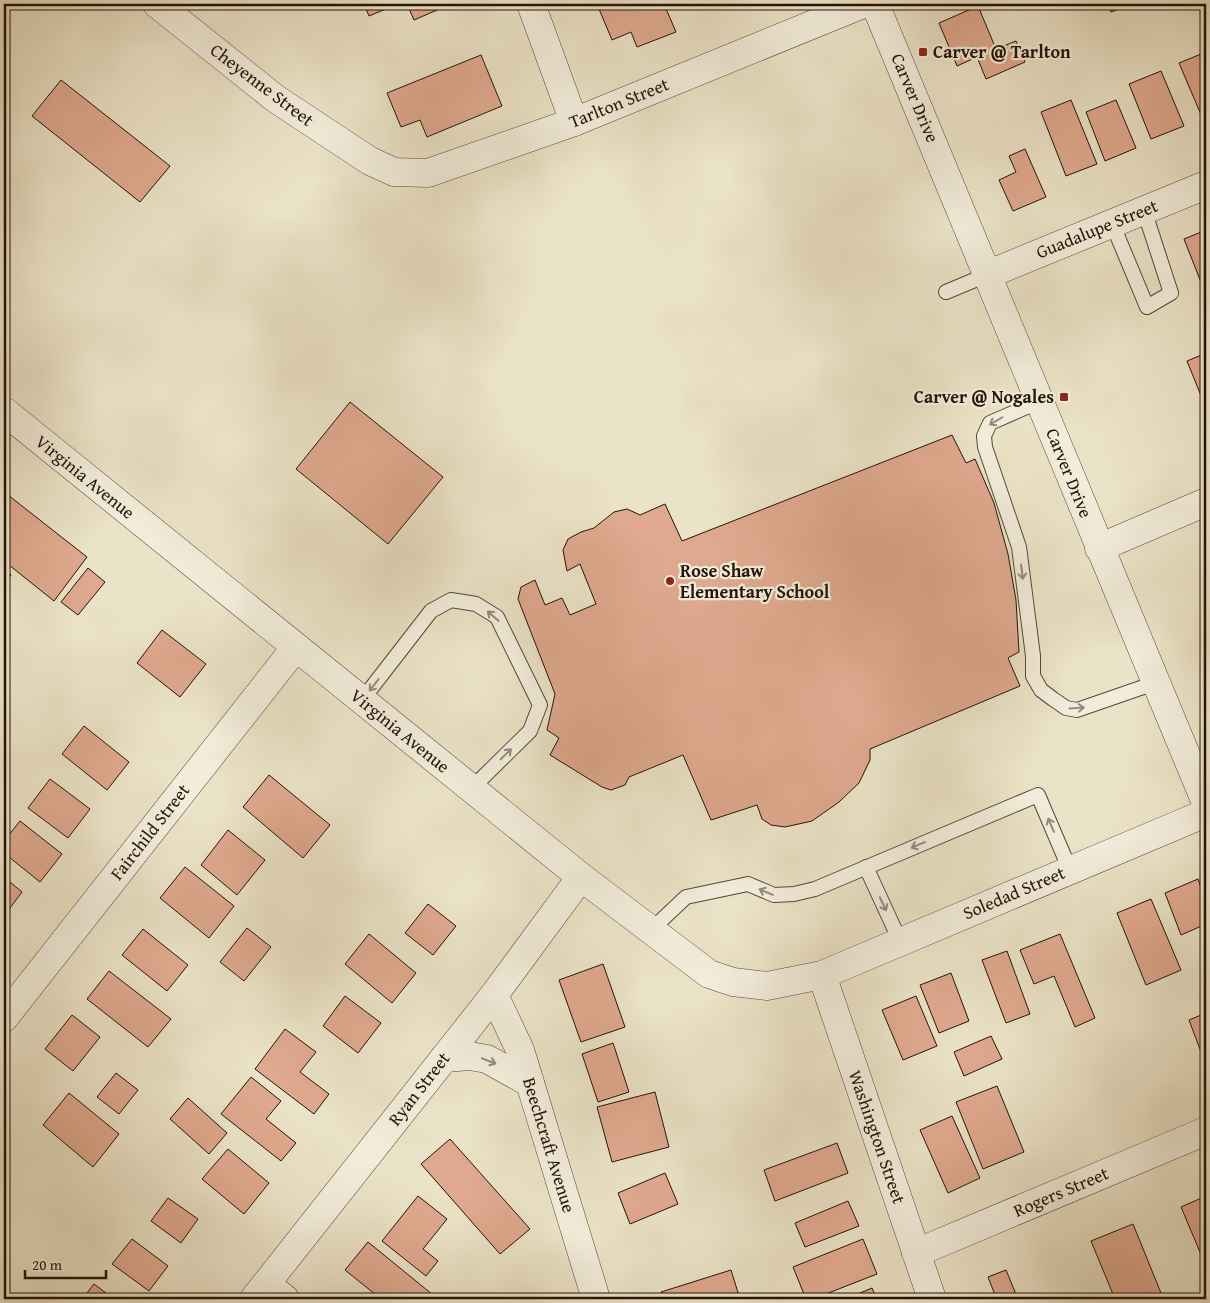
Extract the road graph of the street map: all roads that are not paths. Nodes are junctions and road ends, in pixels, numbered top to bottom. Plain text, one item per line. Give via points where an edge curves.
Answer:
1 (157, 4) edge
2 (531, 4) edge
3 (863, 4) edge
4 (875, 4) edge
5 (574, 122) junction
6 (370, 161) joint
7 (1206, 184) edge
8 (1144, 210) junction
9 (1112, 223) junction
10 (989, 274) junction
11 (946, 292) dead end
12 (1040, 401) junction
13 (5, 414) edge
14 (1206, 502) edge
15 (1099, 548) junction
16 (296, 647) junction
17 (1155, 683) junction
18 (362, 700) junction
19 (472, 788) junction
20 (1206, 803) edge
21 (1206, 814) edge
22 (866, 867) junction
23 (1070, 870) junction
24 (581, 877) junction
25 (651, 930) junction
26 (900, 941) junction
27 (822, 975) junction
28 (494, 995) junction
29 (4, 1018) edge
30 (444, 1058) junction
31 (530, 1083) junction
32 (1206, 1132) edge
33 (916, 1253) junction
34 (268, 1294) edge
35 (596, 1299) edge
36 (932, 1299) edge

1 - 6 street, Cheyenne Street via 276,99
2 - 5 street
3 - 5 street, Tarlton Street
4 - 10 street, Carver Drive
5 - 6 street, Tarlton Street via 428,173 394,172
7 - 8 street, Guadalupe Street
8 - 9 street, Guadalupe Street
8 - 9 lane via 1171,293 1147,307
9 - 10 street, Guadalupe Street
10 - 11 lane
10 - 12 street, Carver Drive
12 - 15 street, Carver Drive
12 -> 17 lane via 990,423 984,436 1019,547 1033,676 1041,690 1066,708 1078,710
13 - 16 street, Virginia Avenue
14 - 15 street
15 - 17 street, Carver Drive
16 - 18 street, Virginia Avenue
16 - 29 street, Fairchild Street
17 - 20 street, Carver Drive
18 - 19 street, Virginia Avenue
19 -> 18 lane via 530,731 540,705 497,617 476,604 451,600 431,612
19 - 24 street, Virginia Avenue
21 - 23 street, Soledad Street
23 -> 22 lane via 1038,795
22 -> 25 lane via 815,889 794,894 774,895 748,884 686,897
22 -> 26 lane
23 - 26 street, Soledad Street
24 - 25 street, Virginia Avenue
24 - 28 street, Ryan Street
25 - 27 street, Virginia Avenue via 709,974 733,982 767,986
26 - 27 street, Soledad Street
27 - 33 street, Washington Street
28 - 30 street, Ryan Street
28 - 31 street, Beechcraft Avenue via 520,1050
30 -> 31 street via 470,1056 487,1059
30 - 34 street, Ryan Street
31 - 35 street, Beechcraft Avenue
32 - 33 street, Rogers Street
33 - 36 street, Washington Street

